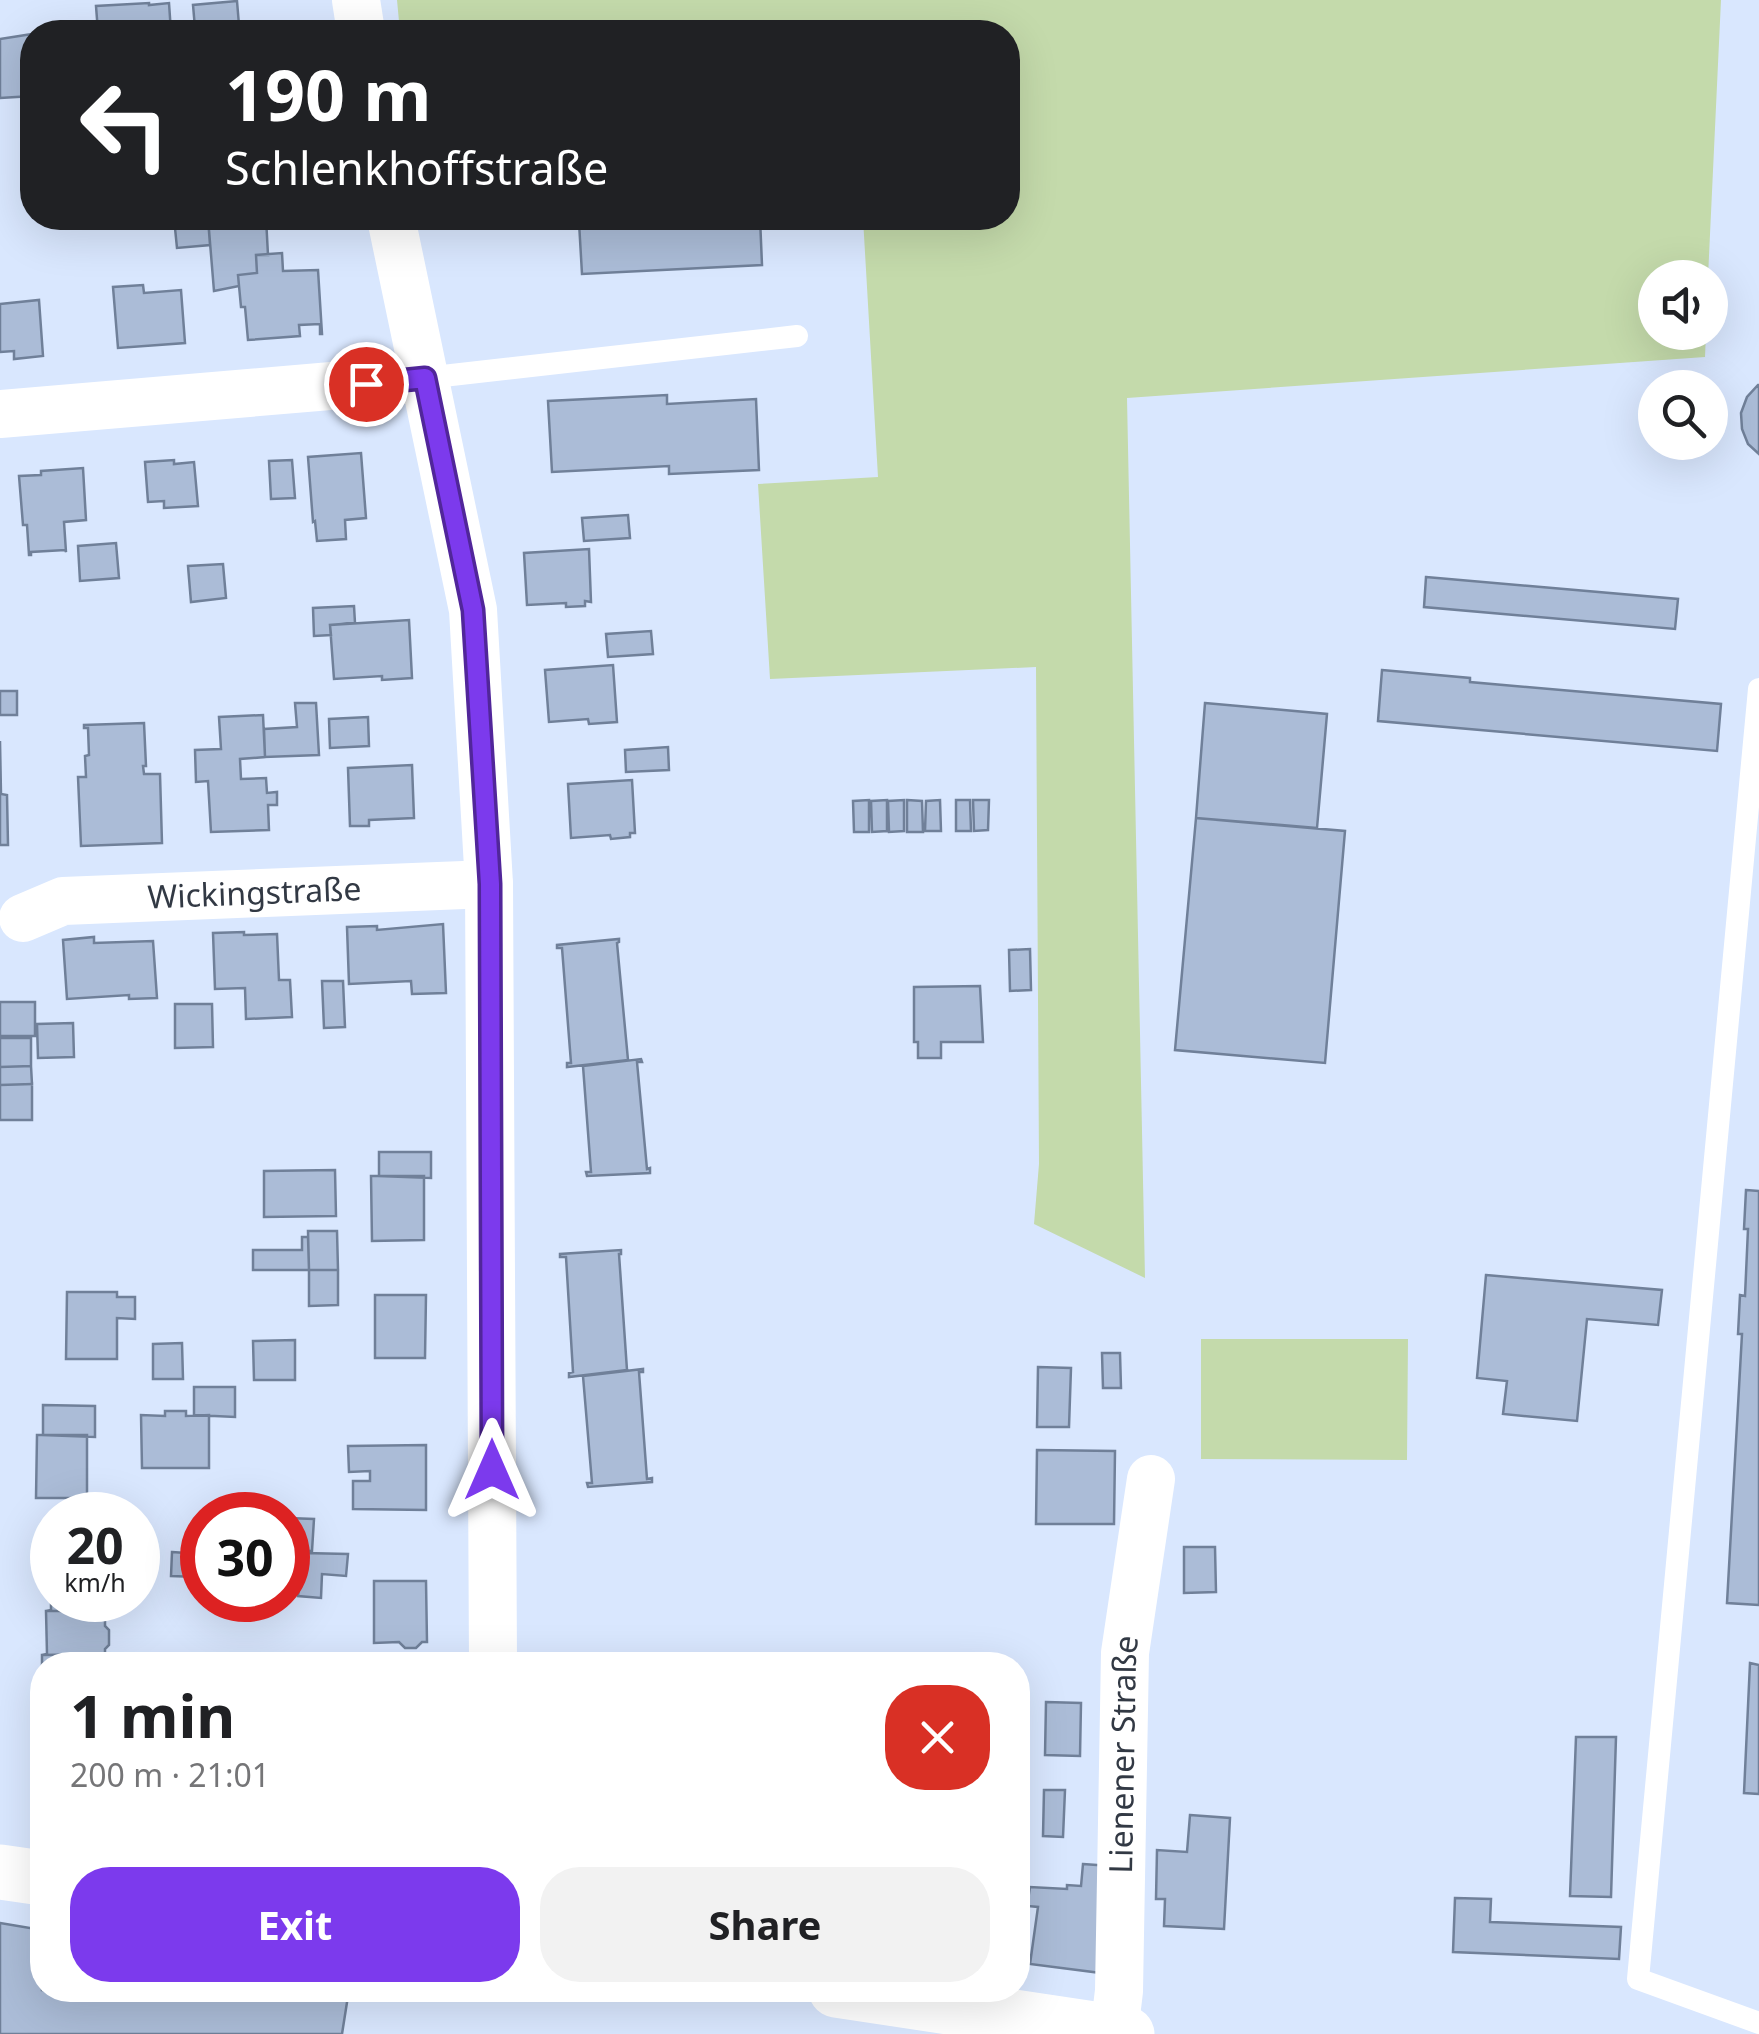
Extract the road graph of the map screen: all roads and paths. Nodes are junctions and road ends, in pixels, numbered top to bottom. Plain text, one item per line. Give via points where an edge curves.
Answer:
1 (394, 230) edge
2 (797, 336) dead end
3 (425, 378) junction
4 (0, 414) edge
5 (1759, 689) edge
6 (490, 884) junction
7 (22, 918) dead end
8 (1151, 1479) dead end
9 (493, 1652) edge
10 (0, 1872) edge
11 (30, 1876) edge
12 (915, 2002) edge
13 (1759, 2022) edge
14 (1120, 2033) edge

1 - 3 street
2 - 3 lane
3 - 4 street
3 - 6 street via 473,610
5 - 13 lane via 1638,1979
6 - 7 street, Wickingstraße via 62,902
6 - 9 street
8 - 14 street, Lienener Straße via 1125,1653
10 - 11 street
12 - 14 street, Lienener Straße

